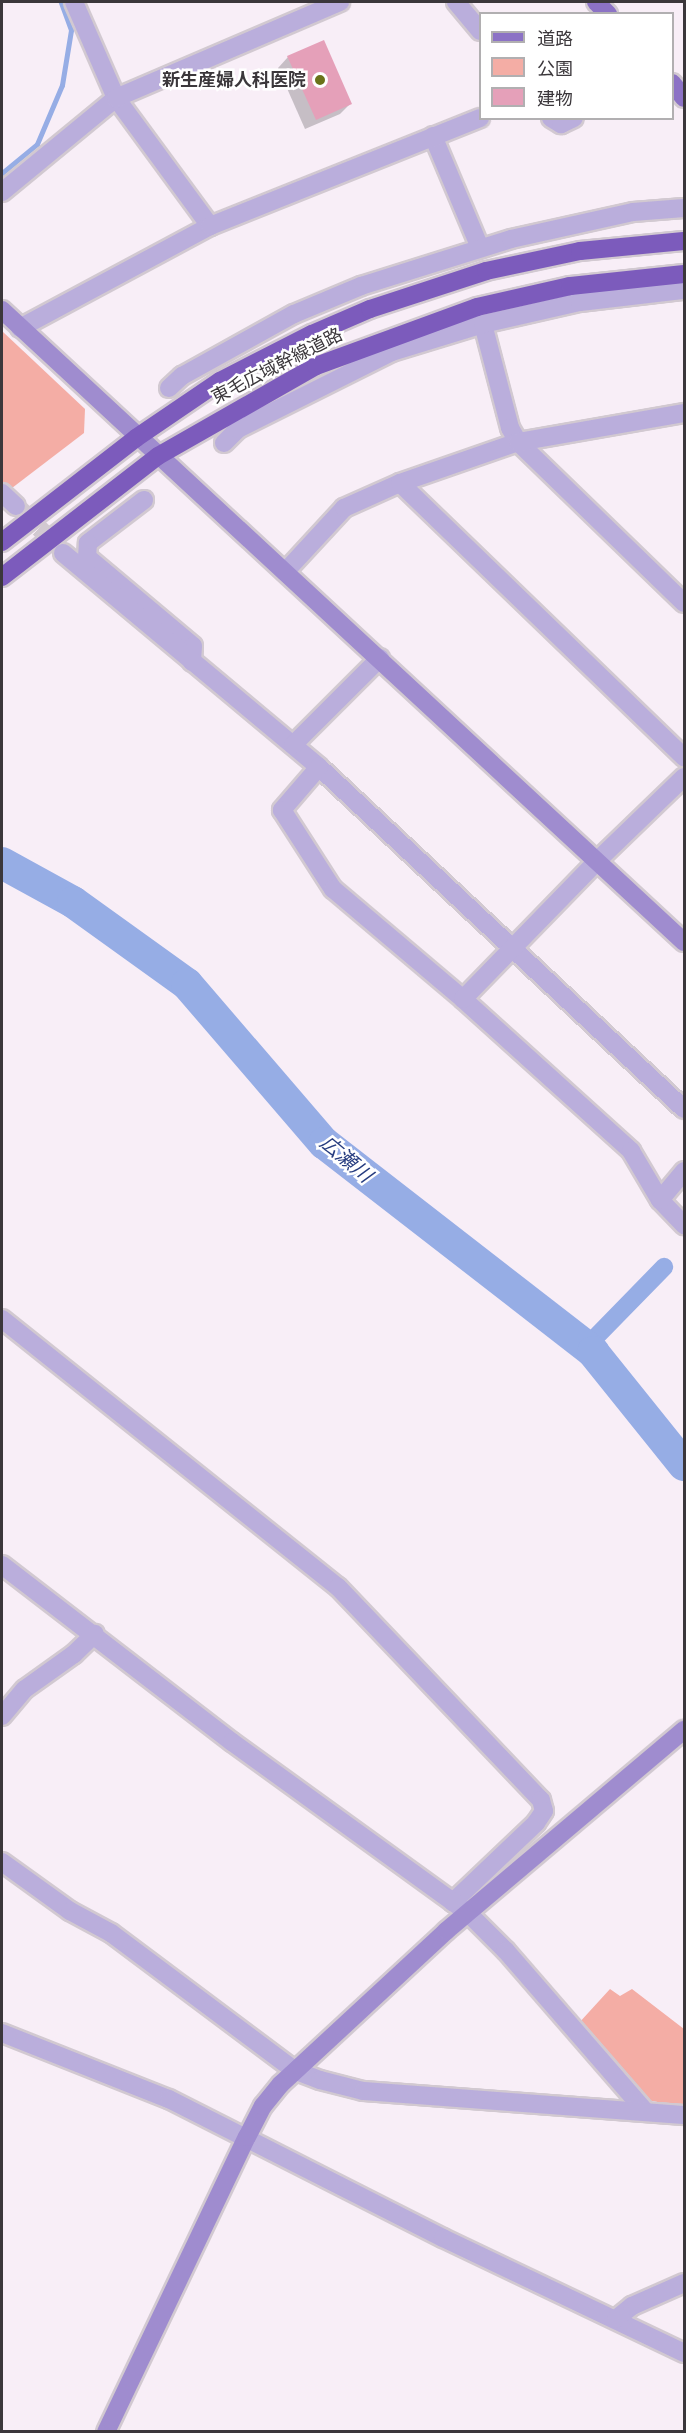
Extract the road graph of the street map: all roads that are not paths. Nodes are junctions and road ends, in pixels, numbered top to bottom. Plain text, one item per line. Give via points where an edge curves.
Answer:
1 (74, 2) edge
2 (340, 2) edge
3 (456, 2) edge
4 (479, 31) edge
5 (674, 84) edge
6 (116, 98) junction
7 (684, 98) edge
8 (479, 118) edge
9 (554, 120) edge
10 (570, 120) edge
11 (433, 136) junction
12 (2, 192) edge
13 (684, 208) edge
14 (210, 226) junction
15 (536, 235) junction
16 (684, 241) edge
17 (480, 248) junction
18 (580, 251) junction
19 (684, 274) edge
20 (684, 291) edge
21 (2, 310) edge
22 (483, 324) junction
23 (20, 328) junction
24 (242, 342) junction
25 (372, 342) junction
26 (393, 352) junction
27 (220, 381) junction
28 (169, 388) dead end
29 (684, 413) edge
30 (136, 438) junction
31 (518, 442) junction
32 (224, 443) dead end
33 (158, 456) junction
34 (400, 483) junction
35 (2, 493) edge
36 (144, 500) dead end
37 (16, 506) tunnel mouth
38 (2, 542) edge
39 (63, 553) tunnel mouth
40 (285, 572) junction
41 (2, 577) edge
42 (684, 603) edge
43 (380, 658) junction
44 (192, 662) junction
45 (293, 745) junction
46 (684, 758) edge
47 (319, 767) junction
48 (684, 777) edge
49 (597, 861) junction
50 (684, 942) edge
51 (514, 946) junction
52 (463, 999) junction
53 (684, 1109) edge
54 (684, 1171) edge
55 (660, 1200) junction
56 (684, 1225) edge
57 (2, 1319) edge
58 (2, 1565) edge
59 (95, 1634) junction
60 (2, 1716) edge
61 (684, 1730) edge
62 (2, 1862) edge
63 (460, 1907) junction
64 (2, 2033) edge
65 (294, 2070) junction
66 (645, 2111) junction
67 (684, 2115) edge
68 (247, 2137) junction
69 (684, 2283) edge
70 (616, 2319) junction
71 (684, 2353) edge
72 (106, 2432) edge

1 - 6 street
2 - 6 street
3 - 4 street
5 - 7 main road
6 - 12 street
6 - 14 street
8 - 11 street
9 - 10 street via 561,124
11 - 14 street
11 - 17 street
13 - 15 street via 633,212
14 - 23 street
15 - 17 street
15 - 18 street
16 - 18 highway, 東毛広域幹線道路
17 - 24 street via 361,286 294,314
18 - 27 highway, 東毛広域幹線道路 via 486,271 391,302 312,334
19 - 25 highway, 東毛広域幹線道路 via 558,289 477,308
20 - 22 street via 580,302
21 - 23 street
22 - 26 street
22 - 31 street via 510,428
23 - 30 street
24 - 27 street
24 - 28 street
25 - 26 street
25 - 33 highway, 東毛広域幹線道路 via 316,366
26 - 32 street via 238,429
27 - 30 highway, 東毛広域幹線道路
29 - 31 street
30 - 33 street
30 - 38 highway, 東毛広域幹線道路
31 - 34 street
31 - 42 street
33 - 40 street
33 - 41 highway, 東毛広域幹線道路
34 - 40 street via 344,508
34 - 46 street
35 - 37 street
36 - 44 street via 88,543 87,557 193,646
39 - 44 street
40 - 43 street
43 - 45 street
43 - 49 street
44 - 45 street
45 - 47 street
47 - 51 street
47 - 52 street via 282,810 333,889
48 - 49 street
49 - 50 street
49 - 51 street
51 - 52 street
51 - 53 street
52 - 55 street via 632,1151
54 - 55 street
55 - 56 street
57 - 63 street via 338,1587 541,1800 544,1811 536,1823
58 - 59 street
59 - 60 street via 25,1689
59 - 63 street via 232,1742
61 - 63 street
62 - 65 street via 70,1911 111,1933
63 - 65 street
63 - 66 street via 506,1951
64 - 68 street via 169,2099
65 - 66 street via 363,2091
65 - 68 street via 263,2106
66 - 67 street
68 - 70 street via 443,2238
68 - 72 street
69 - 70 street via 632,2306
70 - 71 street

